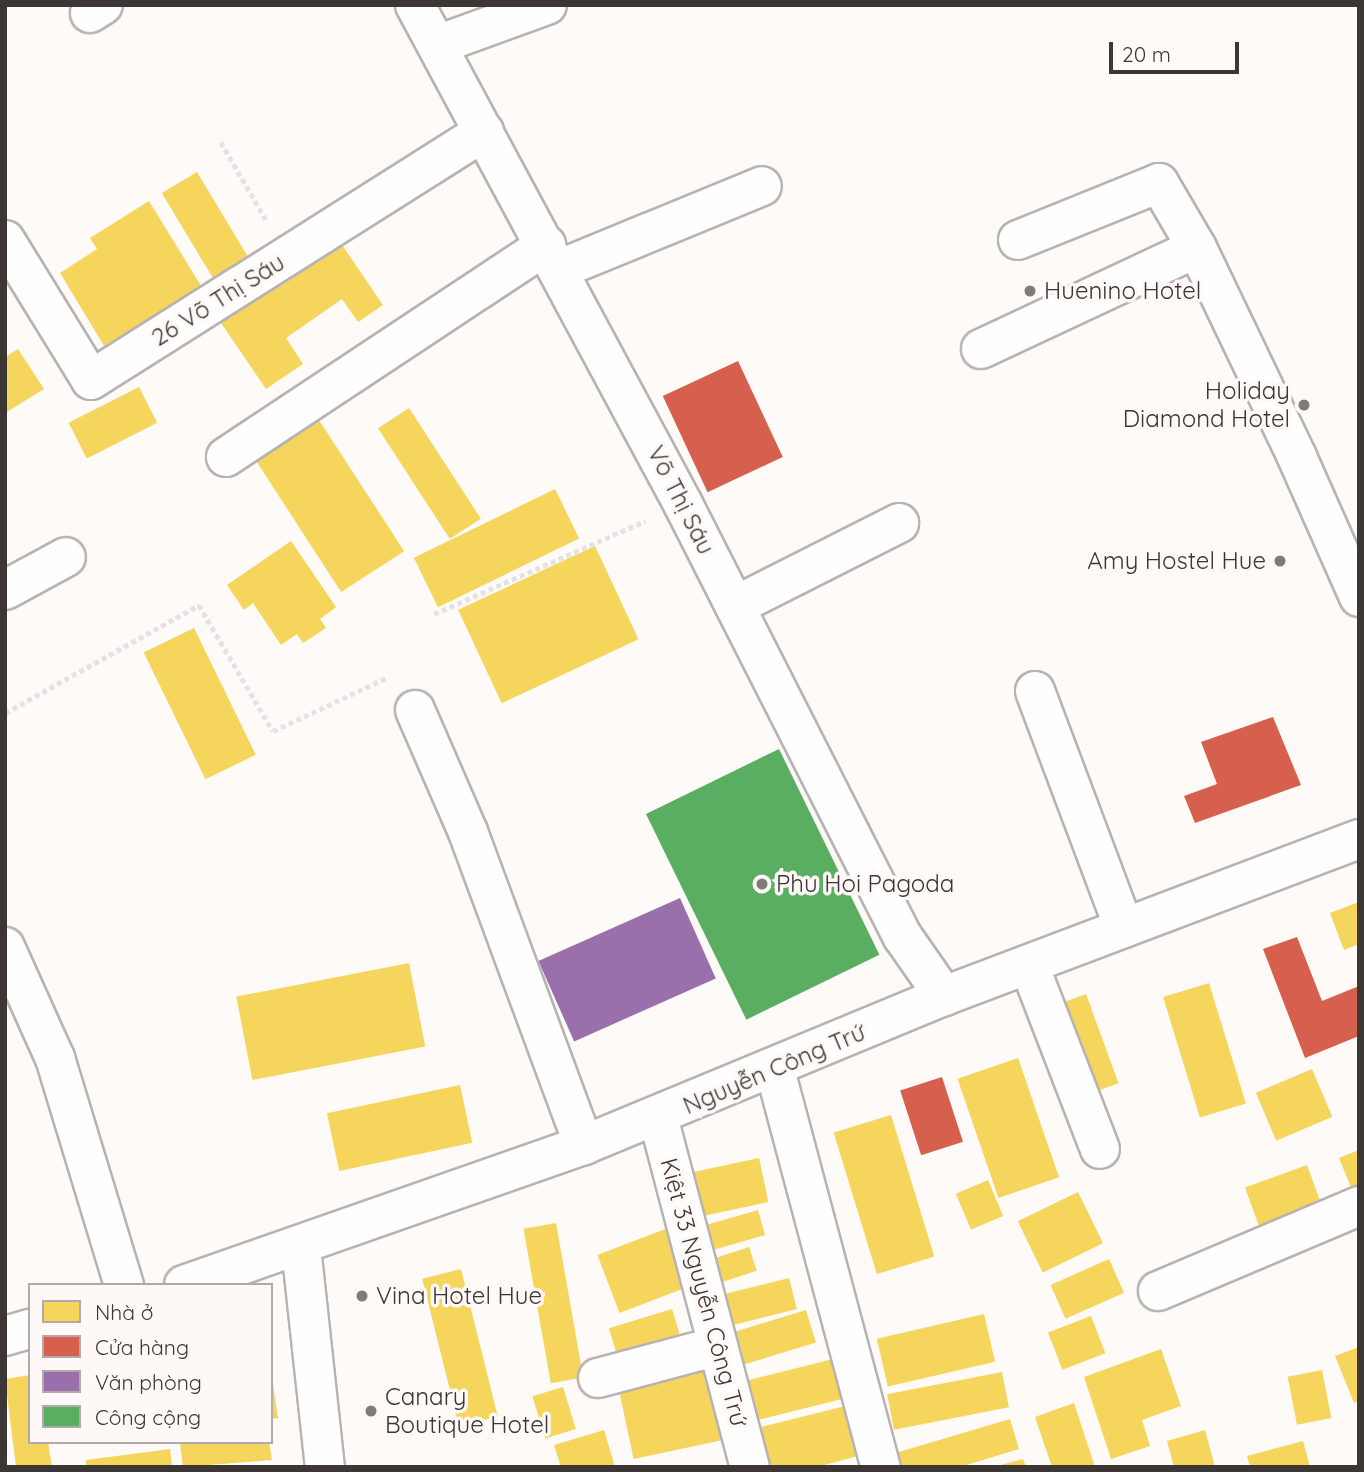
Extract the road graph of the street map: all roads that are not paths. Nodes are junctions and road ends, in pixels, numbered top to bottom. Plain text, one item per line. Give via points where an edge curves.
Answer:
1 (415, 5) edge
2 (547, 5) edge
3 (437, 45) junction
4 (484, 132) junction
5 (762, 186) dead end
6 (5, 240) edge
7 (1018, 240) dead end
8 (1197, 248) junction
9 (553, 257) junction
10 (981, 349) dead end
11 (226, 457) dead end
12 (899, 523) dead end
13 (66, 556) dead end
14 (5, 590) edge
15 (1358, 592) edge
16 (735, 606) junction
17 (1035, 691) dead end
18 (415, 710) road end
19 (1359, 839) edge
20 (1124, 928) junction
21 (5, 947) edge
22 (1029, 965) junction
23 (944, 996) junction
24 (775, 1070) junction
25 (658, 1117) junction
26 (584, 1145) junction
27 (1100, 1149) dead end
28 (1359, 1206) edge
29 (301, 1247) junction
30 (123, 1283) edge
31 (190, 1283) edge
32 (1158, 1291) dead end
33 (28, 1330) edge
34 (5, 1336) edge
35 (718, 1346) junction
36 (598, 1378) dead end
37 (325, 1467) edge
38 (750, 1467) edge
39 (881, 1467) edge

1 - 3 street, Võ Thị Sáu
2 - 3 street
3 - 4 street, Võ Thị Sáu
4 - 6 street, 26 Võ Thị Sáu via 91,380
4 - 9 street, Võ Thị Sáu
5 - 9 street
7 - 8 street via 1159,183
8 - 10 street
8 - 15 street
9 - 11 street
9 - 16 street, Võ Thị Sáu
12 - 16 street
13 - 14 street
16 - 23 street, Võ Thị Sáu via 903,937
17 - 20 street
18 - 26 street via 468,832
19 - 20 street, Nguyễn Công Trứ
20 - 22 street, Nguyễn Công Trứ
21 - 30 street via 55,1058
22 - 23 street, Nguyễn Công Trứ
22 - 27 street
23 - 24 street, Nguyễn Công Trứ
24 - 25 street, Nguyễn Công Trứ
24 - 39 street
25 - 26 street, Nguyễn Công Trứ
25 - 35 street, Kiệt 33 Nguyễn Công Trứ
26 - 29 street, Nguyễn Công Trứ
28 - 32 street
29 - 31 street, Nguyễn Công Trứ
29 - 37 street
33 - 34 street
35 - 36 street
35 - 38 street, Kiệt 33 Nguyễn Công Trứ

